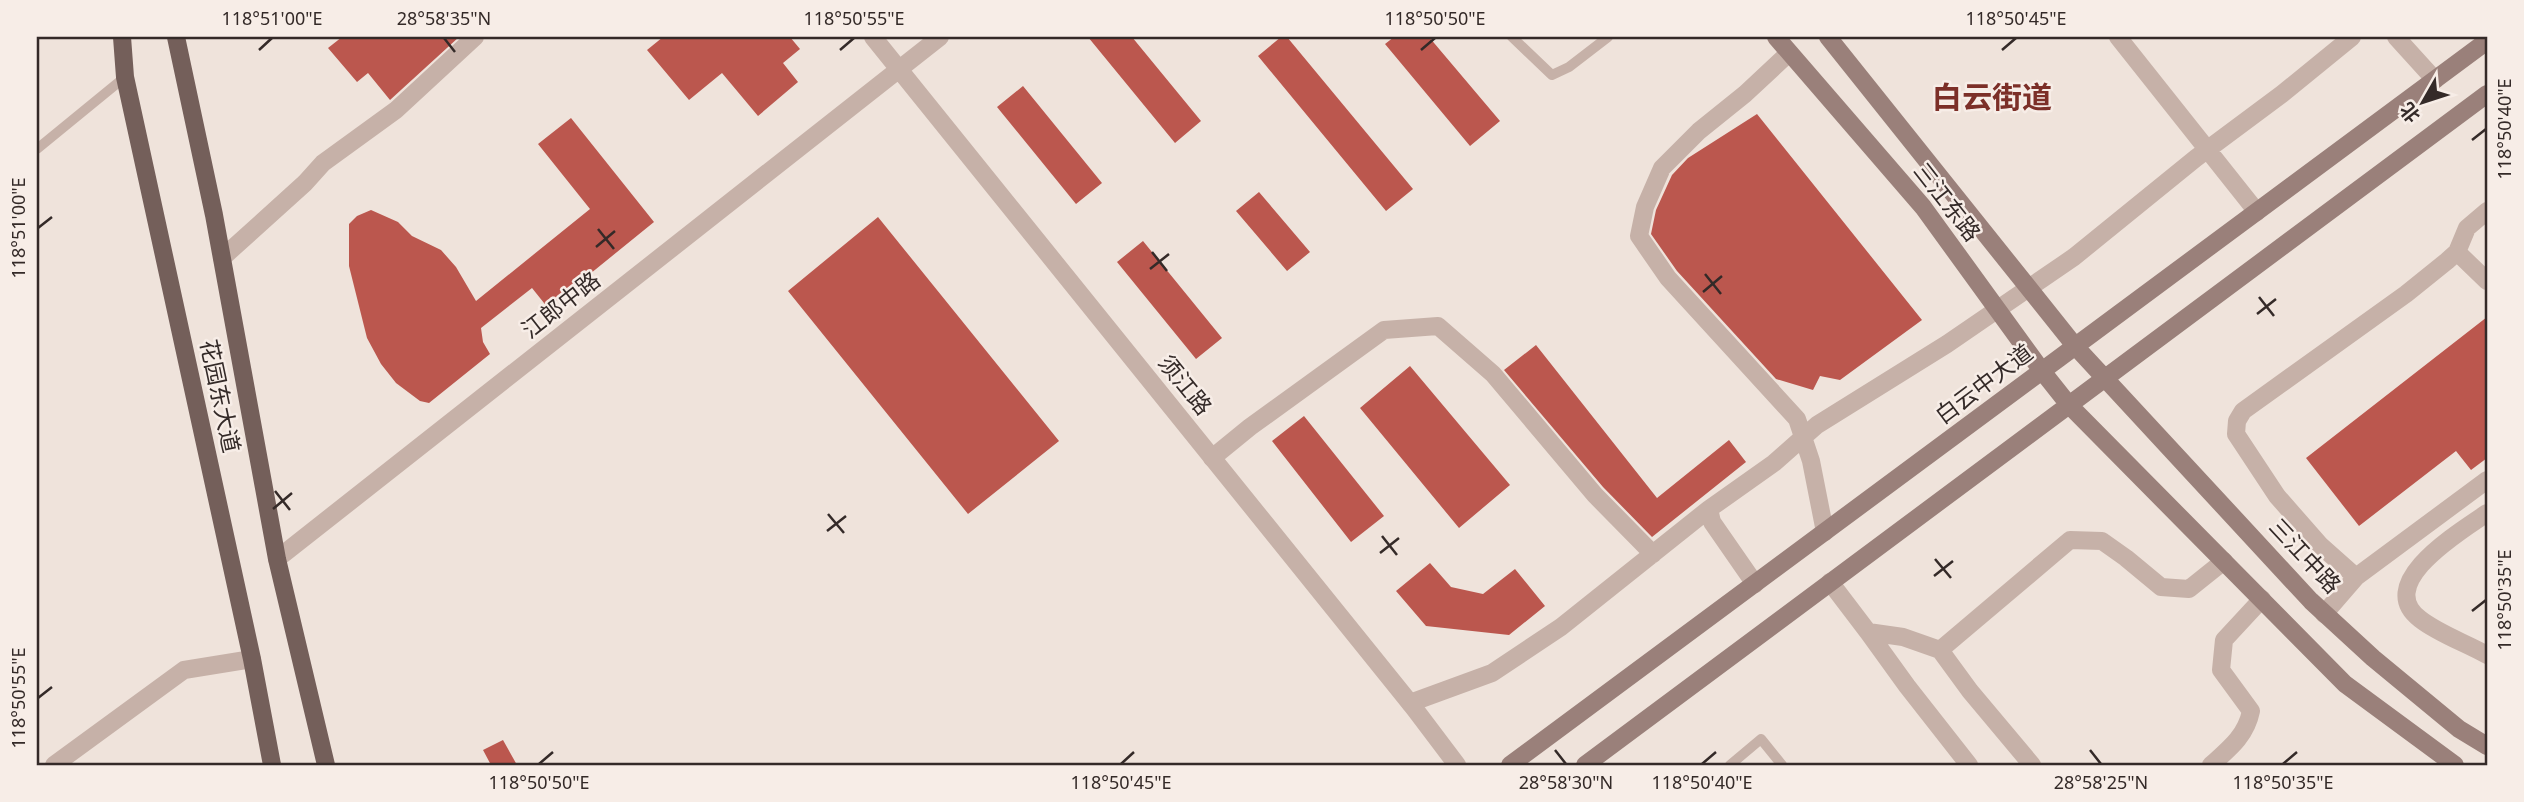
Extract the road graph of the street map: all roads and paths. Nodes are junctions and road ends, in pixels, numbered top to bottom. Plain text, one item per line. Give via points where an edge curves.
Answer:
1 (122, 37) edge
2 (176, 37) edge
3 (475, 37) edge
4 (873, 37) edge
5 (940, 37) edge
6 (1512, 37) edge
7 (1608, 37) edge
8 (1776, 37) edge
9 (2118, 37) edge
10 (2352, 37) edge
11 (2396, 37) edge
12 (1832, 38) edge
13 (2487, 41) edge
14 (1789, 52) junction
15 (900, 70) junction
16 (125, 77) junction
17 (2435, 80) junction
18 (2487, 94) edge
19 (37, 149) edge
20 (2208, 149) junction
21 (2487, 211) edge
22 (2257, 212) junction
23 (2457, 252) junction
24 (222, 258) junction
25 (2487, 281) edge
26 (2028, 288) junction
27 (1997, 309) junction
28 (2075, 346) junction
29 (2042, 371) junction
30 (2106, 378) junction
31 (2069, 405) junction
32 (1803, 437) junction
33 (1212, 458) junction
34 (2487, 480) edge
35 (1709, 509) junction
36 (2487, 513) edge
37 (1825, 532) junction
38 (1653, 554) junction
39 (277, 559) junction
40 (2224, 561) junction
41 (2356, 577) junction
42 (1830, 582) junction
43 (1755, 584) junction
44 (2262, 599) junction
45 (2325, 614) junction
46 (1868, 632) junction
47 (1940, 650) junction
48 (2487, 654) edge
49 (252, 659) junction
50 (1410, 703) junction
51 (2487, 746) edge
52 (54, 765) edge
53 (272, 765) edge
54 (326, 765) edge
55 (1457, 765) edge
56 (1510, 765) edge
57 (1585, 765) edge
58 (1730, 765) edge
59 (1782, 765) edge
60 (1969, 765) edge
61 (2032, 765) edge
62 (2211, 765) edge
63 (2455, 765) edge

1 - 16 main road, 花园东大道
2 - 24 main road, 花园东大道
3 - 24 street via 396,110 323,163
4 - 15 street, 须江路
5 - 15 street, 江郎中路
6 - 7 lane via 1552,75
8 - 14 main road, 三江东路
9 - 20 street
10 - 20 street
11 - 17 street
12 - 26 main road, 三江东路
13 - 17 main road, 白云中大道
14 - 27 main road, 三江东路 via 1923,207
14 - 32 street via 1662,168 1645,207 1639,236 1668,278 1797,419
15 - 33 street, 须江路
15 - 39 street, 江郎中路
16 - 19 lane
16 - 49 main road, 花园东大道
17 - 22 main road, 白云中大道
18 - 30 main road
20 - 22 street
20 - 26 street via 2074,257
21 - 23 street via 2467,228
22 - 28 main road, 白云中大道
23 - 25 street
23 - 41 street via 2243,411 2237,421 2236,434 2277,496
24 - 39 main road, 花园东大道
26 - 27 street
26 - 28 main road, 三江东路
27 - 29 main road, 三江东路
27 - 32 street
28 - 29 main road, 白云中大道
28 - 30 main road, 三江东路
29 - 31 main road, 三江东路
29 - 37 main road, 白云中大道
30 - 31 main road
30 - 45 main road, 三江中路
31 - 40 main road
31 - 42 main road
32 - 35 street
32 - 37 street
33 - 38 street via 1384,330 1438,326 1493,374 1595,495
33 - 50 street, 须江路
34 - 41 street
35 - 38 street
35 - 43 street via 1712,522
36 - 48 street via 2430,555 2414,572 2406,593 2409,609 2420,619
37 - 43 main road, 白云中大道
38 - 50 street via 1561,627 1492,673
39 - 54 main road, 花园东大道
40 - 44 main road
40 - 47 street via 2189,589 2161,587 2102,541 2070,540
41 - 45 street
42 - 46 street
42 - 57 main road
43 - 56 main road, 白云中大道
44 - 62 street via 2224,640 2221,670 2251,712 2248,726 2234,745
44 - 63 main road via 2345,684
45 - 51 main road, 三江中路 via 2459,729
46 - 47 street via 1903,637
46 - 60 street
47 - 61 street
49 - 52 street via 184,670
49 - 53 main road, 花园东大道
50 - 55 street, 须江路
58 - 59 lane via 1761,740

